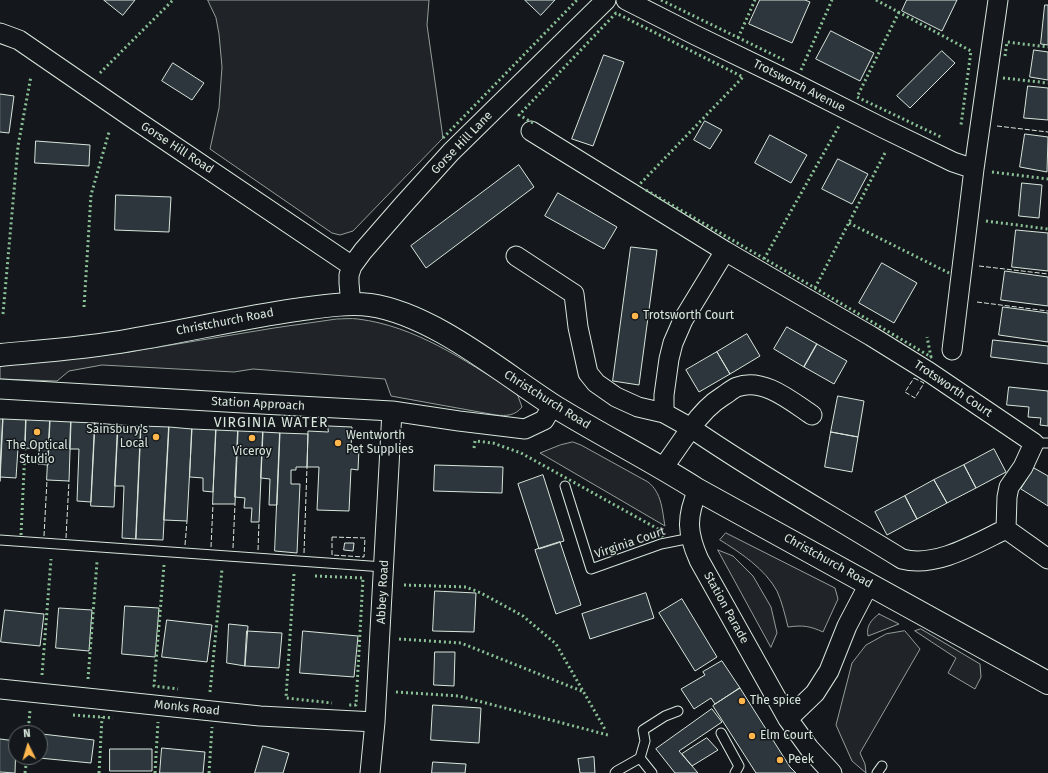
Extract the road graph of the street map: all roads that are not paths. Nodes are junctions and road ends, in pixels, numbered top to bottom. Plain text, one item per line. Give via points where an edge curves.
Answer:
1 (606, 0) edge
2 (626, 0) edge
3 (998, 0) edge
4 (0, 33) edge
5 (531, 131) dead end
6 (974, 169) junction
7 (725, 251) junction
8 (516, 256) dead end
9 (352, 266) junction
10 (351, 305) junction
11 (952, 350) dead end
12 (0, 355) edge
13 (0, 389) edge
14 (553, 405) junction
15 (392, 411) junction
16 (664, 413) junction
17 (812, 415) dead end
18 (691, 428) junction
19 (1041, 443) edge
20 (663, 468) junction
21 (565, 486) dead end
22 (698, 490) junction
23 (1006, 529) junction
24 (691, 538) junction
25 (0, 540) edge
26 (1048, 559) edge
27 (384, 567) junction
28 (869, 584) junction
29 (1048, 684) edge
30 (0, 689) edge
31 (678, 711) dead end
32 (788, 719) junction
33 (375, 722) junction
34 (721, 733) dead end
35 (640, 758) junction
36 (370, 773) edge
37 (615, 773) edge
38 (652, 773) edge
39 (735, 773) edge
40 (832, 773) edge

1 - 9 street, Gorse Hill Lane via 451,152
2 - 6 street, Trotsworth Avenue via 953,162
3 - 6 street
4 - 9 street, Gorse Hill Road via 19,40
5 - 7 street, Trotsworth Court
6 - 11 street
7 - 16 street via 683,320 673,343 664,395
7 - 19 street, Trotsworth Court via 871,336
8 - 16 street via 574,294 588,373 596,383 616,397 638,407
9 - 10 street, Gorse Hill Lane via 348,282
10 - 12 main road, Christchurch Road via 255,316 131,341
10 - 14 main road, Christchurch Road via 387,309 418,320 470,350
13 - 15 street, Station Approach
14 - 15 street, Station Approach via 544,420 526,429
14 - 20 main road, Christchurch Road
15 - 27 street, Abbey Road
16 - 18 street
17 - 18 street via 768,388 753,385 736,388 715,400
18 - 20 street
18 - 23 street via 806,502 911,562 934,561
19 - 23 street, Trotsworth Court via 1009,487
20 - 22 main road, Christchurch Road
21 - 24 lane, Virginia Court via 591,569 661,544
22 - 24 street, Station Parade via 689,520
22 - 28 main road, Christchurch Road
23 - 26 street
24 - 32 street, Station Parade via 711,584
25 - 27 lane
27 - 33 street, Abbey Road
28 - 29 main road, Christchurch Road
28 - 32 street via 829,671 815,693
30 - 33 street, Monks Road via 260,716
31 - 35 lane via 643,730 645,741
32 - 40 street, Station Parade via 809,748
33 - 36 street, Abbey Road
34 - 39 lane via 739,766
35 - 37 lane
35 - 38 lane

